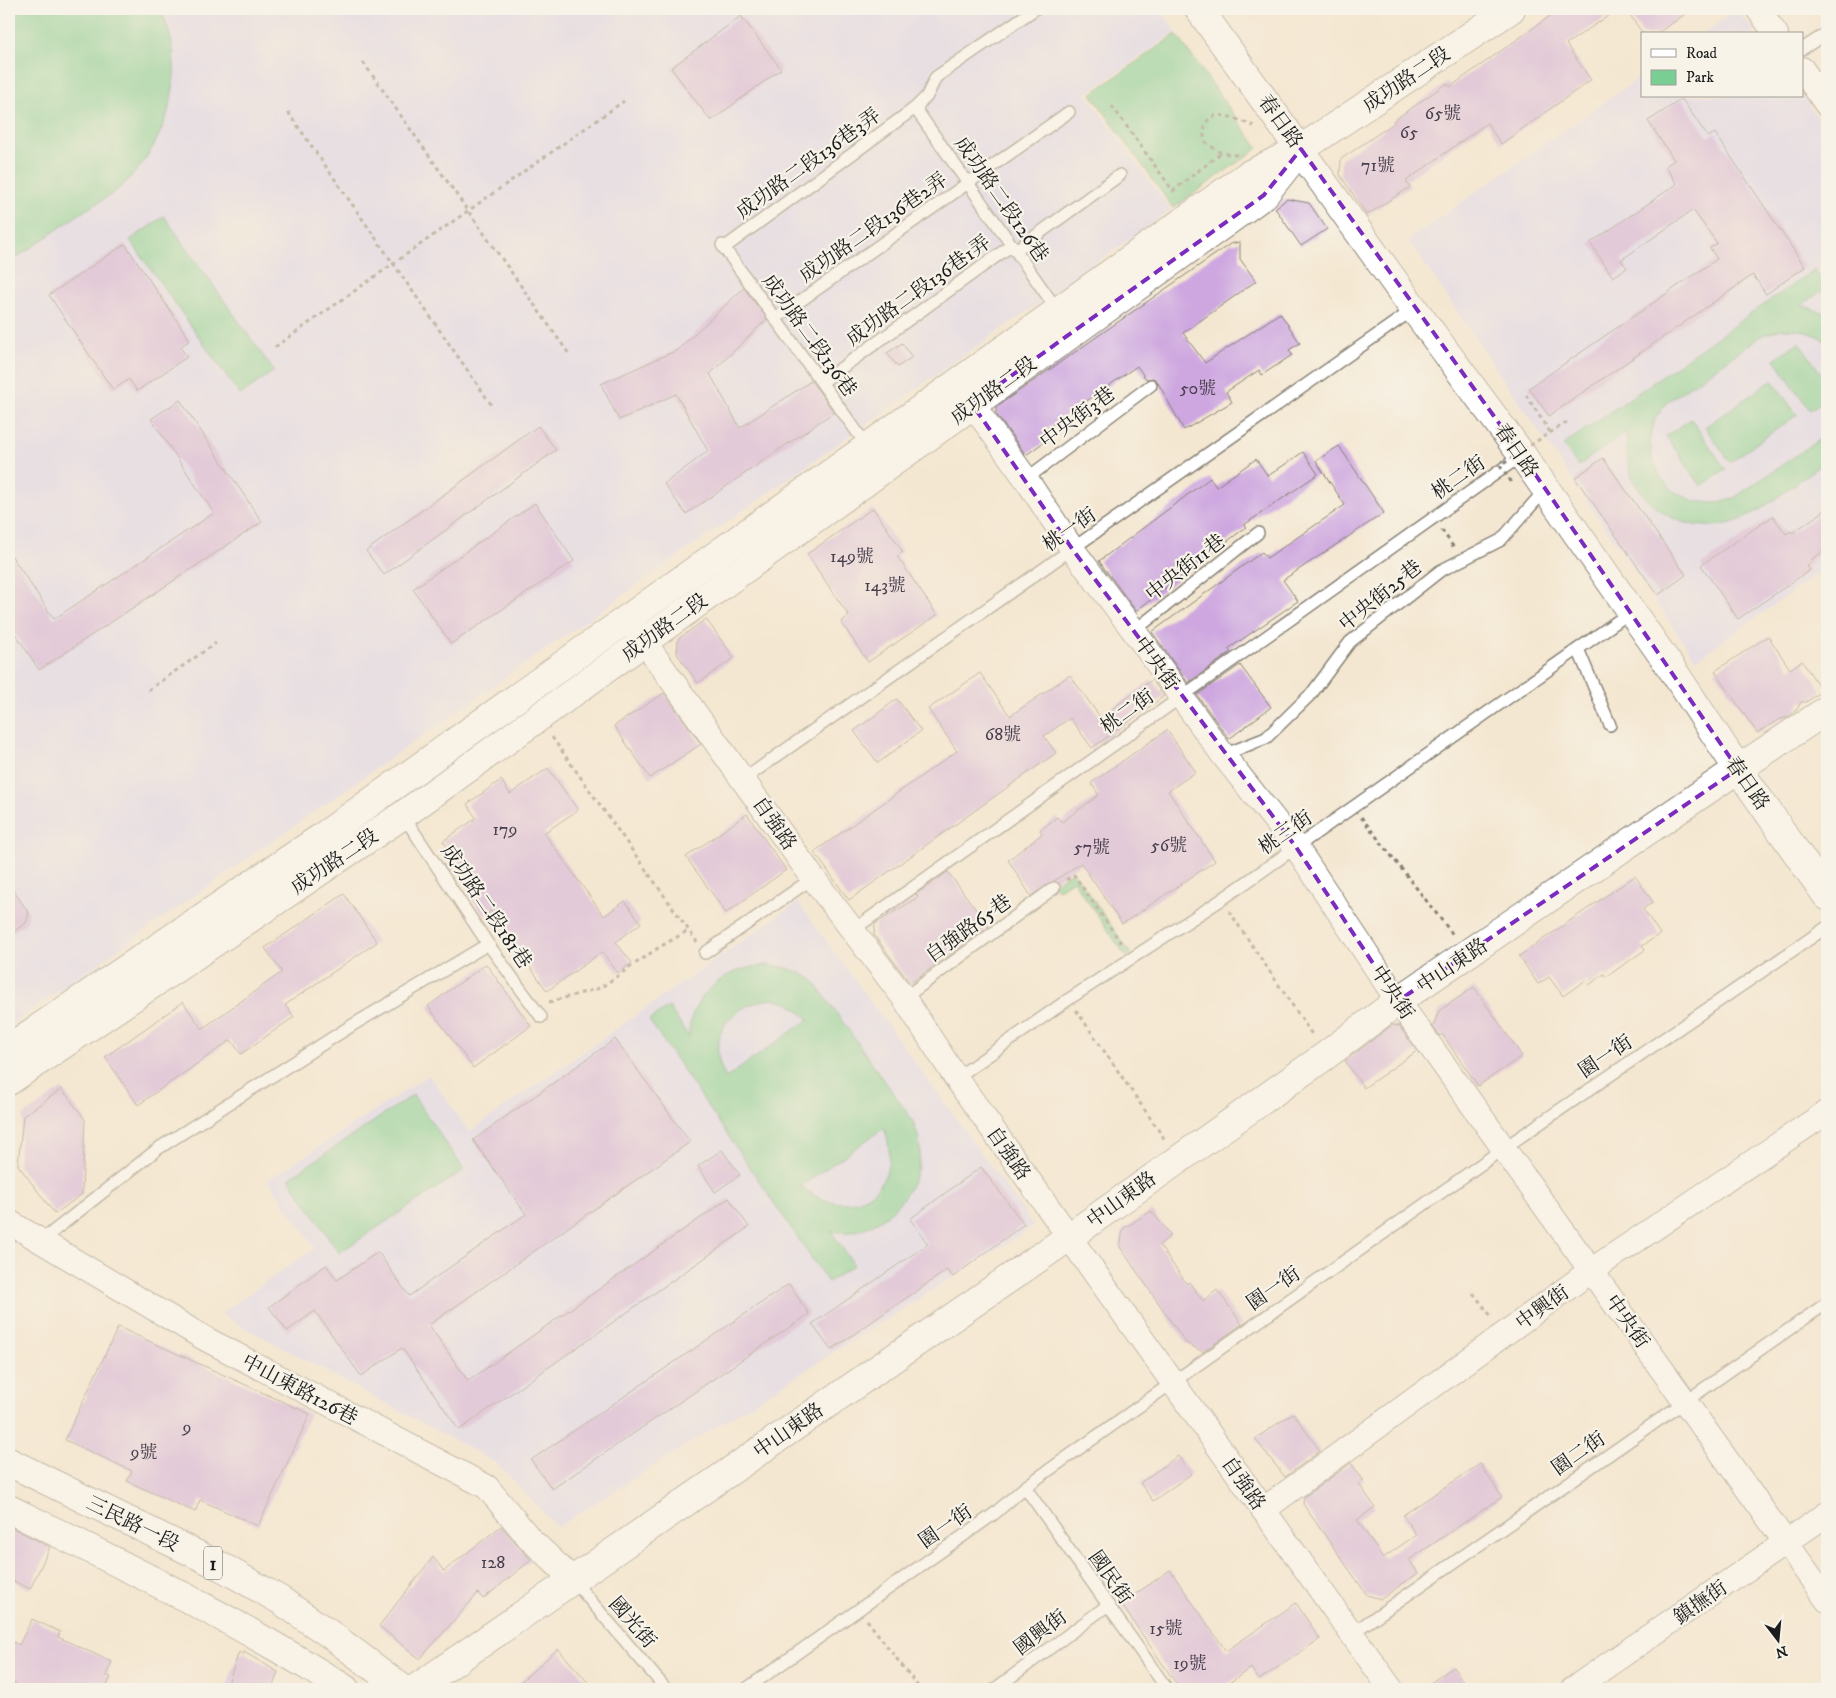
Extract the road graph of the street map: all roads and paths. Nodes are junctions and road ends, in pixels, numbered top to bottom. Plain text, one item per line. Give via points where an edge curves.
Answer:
1 (1035, 9) edge
2 (1199, 9) edge
3 (1511, 9) edge
4 (1758, 9) edge
5 (1775, 32) edge
6 (1827, 33) edge
7 (1804, 48) edge
8 (363, 62) dead end
9 (1804, 72) edge
10 (624, 101) dead end
11 (1827, 105) edge
12 (1112, 106) dead end
13 (915, 108) junction
14 (288, 112) dead end
15 (1069, 112) dead end
16 (1254, 126) dead end
17 (1301, 149) junction
18 (1221, 153) junction
19 (1245, 156) dead end
20 (1120, 176) dead end
21 (968, 183) junction
22 (468, 212) junction
23 (723, 246) joint
24 (1014, 248) junction
25 (393, 263) junction
26 (1414, 309) junction
27 (1059, 312) junction
28 (776, 318) junction
29 (275, 346) dead end
30 (569, 354) dead end
31 (822, 382) junction
32 (1151, 385) dead end
33 (965, 394) junction
34 (1526, 395) dead end
35 (493, 407) dead end
36 (1569, 422) dead end
37 (1550, 432) junction
38 (868, 446) junction
39 (1522, 455) junction
40 (1026, 479) junction
41 (1511, 482) dead end
42 (1545, 490) junction
43 (1434, 517) junction
44 (1258, 533) dead end
45 (1072, 550) junction
46 (1462, 560) junction
47 (1632, 611) junction
48 (627, 618) junction
49 (1134, 631) junction
50 (644, 641) junction
51 (216, 643) dead end
52 (1578, 649) junction
53 (148, 690) dead end
54 (1180, 696) junction
55 (506, 704) junction
56 (1827, 710) edge
57 (531, 723) junction
58 (1610, 725) dead end
59 (1223, 755) junction
60 (1738, 769) junction
61 (414, 771) junction
62 (744, 779) junction
63 (431, 794) junction
64 (1353, 807) junction
65 (403, 814) junction
66 (1296, 847) junction
67 (813, 878) junction
68 (1054, 888) joint
69 (1827, 896) edge
70 (1221, 900) junction
71 (1827, 926) edge
72 (689, 930) junction
73 (853, 930) junction
74 (488, 944) junction
75 (705, 953) joint
76 (1469, 954) junction
77 (1132, 959) junction
78 (904, 998) junction
79 (1069, 999) junction
80 (1398, 1001) junction
81 (533, 1007) junction
82 (541, 1017) dead end
83 (9, 1048) edge
84 (1325, 1056) junction
85 (956, 1078) junction
86 (9, 1081) edge
87 (1827, 1112) edge
88 (1504, 1148) junction
89 (1180, 1157) junction
90 (9, 1222) edge
91 (1069, 1237) junction
92 (41, 1241) junction
93 (1592, 1270) junction
94 (1473, 1293) dead end
95 (1827, 1303) edge
96 (1505, 1334) junction
97 (1172, 1382) junction
98 (1685, 1402) junction
99 (12, 1471) edge
100 (1025, 1487) junction
101 (9, 1509) edge
102 (1263, 1510) junction
103 (1827, 1514) edge
104 (1786, 1542) junction
105 (572, 1579) junction
106 (1827, 1600) edge
107 (1108, 1605) junction
108 (858, 1609) junction
109 (1351, 1634) junction
110 (345, 1689) edge
111 (403, 1689) edge
112 (415, 1689) edge
113 (666, 1689) edge
114 (746, 1689) edge
115 (920, 1689) edge
116 (995, 1689) edge
117 (1167, 1689) edge
118 (1391, 1689) edge
119 (1573, 1689) edge

1 - 13 lane, 成功路二段136巷3弄 via 936,77 927,96
2 - 17 street, 春日路
3 - 17 street, 成功路二段
4 - 5 street
6 - 7 lane
8 - 22 path
9 - 11 street
10 - 22 path
12 - 18 path via 1173,191
13 - 21 lane, 成功路二段126巷
13 - 23 lane, 成功路二段136巷3弄
14 - 25 path
15 - 21 lane, 成功路二段136巷2弄
16 - 18 path via 1228,116 1209,119 1203,128 1204,141
17 - 26 street, 春日路
17 - 27 street, 成功路二段 via 1248,175
17 - 33 street, 成功路二段 via 1264,196
18 - 19 path
20 - 24 lane, 成功路二段136巷1弄
21 - 24 lane, 成功路二段126巷
21 - 28 lane, 成功路二段136巷2弄
22 - 25 path
22 - 30 path
23 - 28 lane, 成功路二段136巷
24 - 27 lane, 成功路二段126巷
24 - 31 lane, 成功路二段136巷1弄
25 - 29 path
25 - 35 path
26 - 39 street, 春日路
26 - 45 lane, 桃一街
27 - 33 street, 成功路二段
28 - 31 lane, 成功路二段136巷
31 - 38 lane, 成功路二段136巷
32 - 40 lane, 中央街3巷
33 - 38 street, 成功路二段
33 - 40 street, 中央街
33 - 50 street, 成功路二段
34 - 37 path
36 - 37 path
37 - 41 path, bridge via 1500,466
38 - 48 street, 成功路二段
39 - 42 street, 春日路
39 - 43 lane, 桃二街
40 - 45 street, 中央街
42 - 46 lane, 中央街25巷 via 1501,540
42 - 47 street, 春日路
43 - 46 path
43 - 54 lane, 桃二街
44 - 49 lane, 中央街11巷
45 - 49 street, 中央街
45 - 62 lane, 桃一街
46 - 59 lane, 中央街25巷 via 1440,571 1350,642 1312,692 1266,738
47 - 52 lane, 桃三街
47 - 60 street, 春日路
48 - 50 street, 自強路
48 - 55 street, 成功路二段
49 - 54 street, 中央街
50 - 57 street, 成功路二段
50 - 62 street, 自強路
51 - 53 path
52 - 58 lane
52 - 64 lane, 桃三街
54 - 59 street, 中央街
54 - 73 lane, 桃二街
55 - 57 street
55 - 61 street, 成功路二段
56 - 60 street, 中山東路
57 - 63 street, 成功路二段
57 - 72 path
59 - 66 street, 中央街
60 - 69 street, 春日路
60 - 76 street, 中山東路
61 - 63 street
61 - 83 street, 成功路二段 via 322,837
62 - 67 street, 自強路
63 - 65 street, 成功路二段
64 - 66 lane, 桃三街
64 - 76 path
65 - 74 lane, 成功路二段181巷
65 - 86 street, 成功路二段
66 - 70 lane, 桃三街
66 - 80 street, 中央街
67 - 73 street, 自強路
67 - 75 lane
68 - 77 path via 1074,875
68 - 78 lane, 自強路65巷
70 - 77 lane, 桃三街
70 - 84 path
71 - 88 lane, 園一街
72 - 75 path
72 - 81 path via 600,988
73 - 78 street, 自強路
74 - 81 lane, 成功路二段181巷
74 - 92 lane via 351,1026 159,1148
76 - 80 street, 中山東路
77 - 79 lane, 桃三街
78 - 85 street, 自強路
79 - 85 lane, 桃三街
79 - 89 path via 1156,1129
80 - 84 street, 中山東路
80 - 88 street, 中央街
81 - 82 lane, 成功路二段181巷
84 - 89 street, 中山東路
85 - 91 street, 自強路
87 - 93 street, 中興街
88 - 93 street, 中央街
88 - 97 lane, 園一街
89 - 91 street, 中山東路
90 - 92 street, 中山東路126巷
91 - 97 street, 自強路
91 - 105 street, 中山東路
92 - 105 street, 中山東路126巷 via 204,1338 487,1487 530,1539
93 - 96 street, 中興街
93 - 98 street, 中央街
94 - 96 path
95 - 98 lane, 園二街
96 - 102 street, 中興街
97 - 100 lane, 園一街
97 - 102 street, 自強路
98 - 104 street, 中央街
98 - 109 lane, 園二街
99 - 111 street, 三民路一段 / 1 via 222,1567 280,1600
100 - 107 lane, 國民街
100 - 108 lane, 園一街 via 994,1514
101 - 110 street, 三民路一段 / 1 via 192,1599
102 - 109 street, 自強路
103 - 104 street, 鎮撫街
104 - 106 street, 中央街
104 - 119 street, 鎮撫街
105 - 112 street, 中山東路
105 - 113 lane, 國光街
107 - 116 lane, 國興街
107 - 117 lane, 國民街
108 - 114 lane, 園一街
108 - 115 path
109 - 118 street, 自強路

